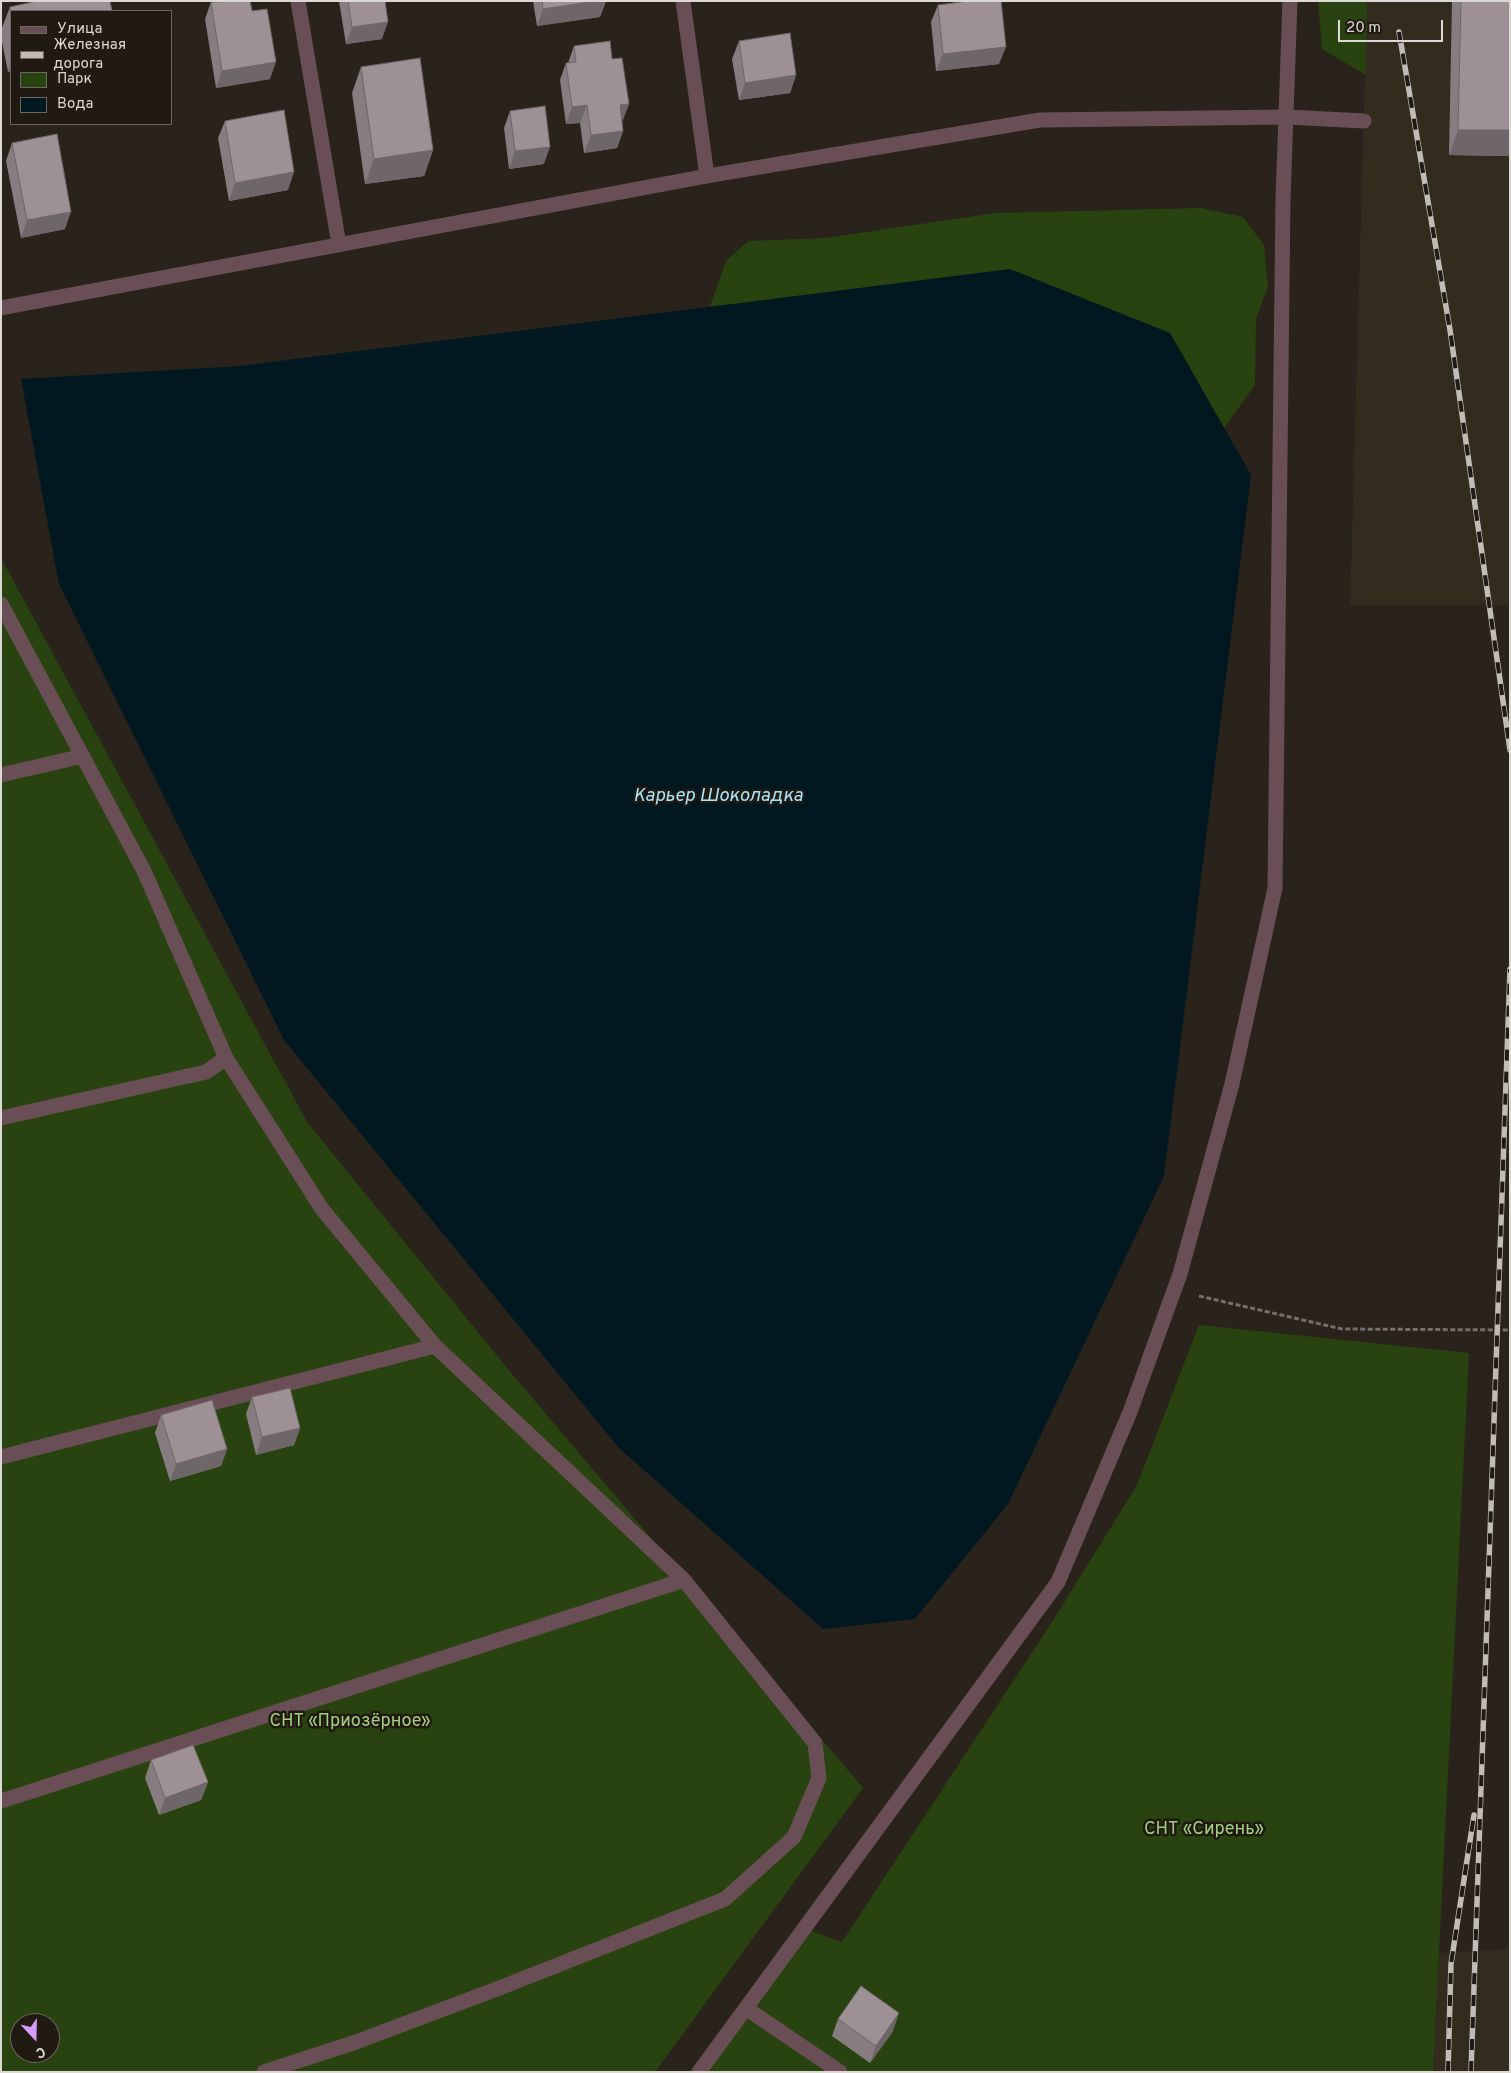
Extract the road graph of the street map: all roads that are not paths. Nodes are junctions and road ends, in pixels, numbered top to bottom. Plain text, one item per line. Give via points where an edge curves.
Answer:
1 (298, 1) edge
2 (683, 1) edge
3 (1290, 1) edge
4 (1287, 117) junction
5 (1364, 121) dead end
6 (707, 176) junction
7 (339, 245) junction
8 (1, 308) edge
9 (1, 604) edge
10 (83, 756) junction
11 (1, 775) edge
12 (226, 1058) junction
13 (1, 1118) edge
14 (435, 1346) junction
15 (1, 1457) edge
16 (684, 1580) junction
17 (1, 1801) edge
18 (747, 2009) junction
19 (264, 2072) edge
20 (699, 2072) edge
21 (840, 2072) edge

1 - 7 street
2 - 6 street
3 - 4 street
4 - 5 street
4 - 6 street via 1040,120
4 - 18 street via 1283,199 1275,888 1232,1084 1174,1291 1130,1412 1058,1582
6 - 7 street
7 - 8 street
9 - 10 street
10 - 11 street
10 - 12 street via 144,871
12 - 13 street via 206,1072
12 - 14 street via 322,1209
14 - 15 street
14 - 16 street
16 - 17 street
16 - 19 street via 815,1743 819,1778 794,1837 725,1899 356,2042
18 - 20 street
18 - 21 street

